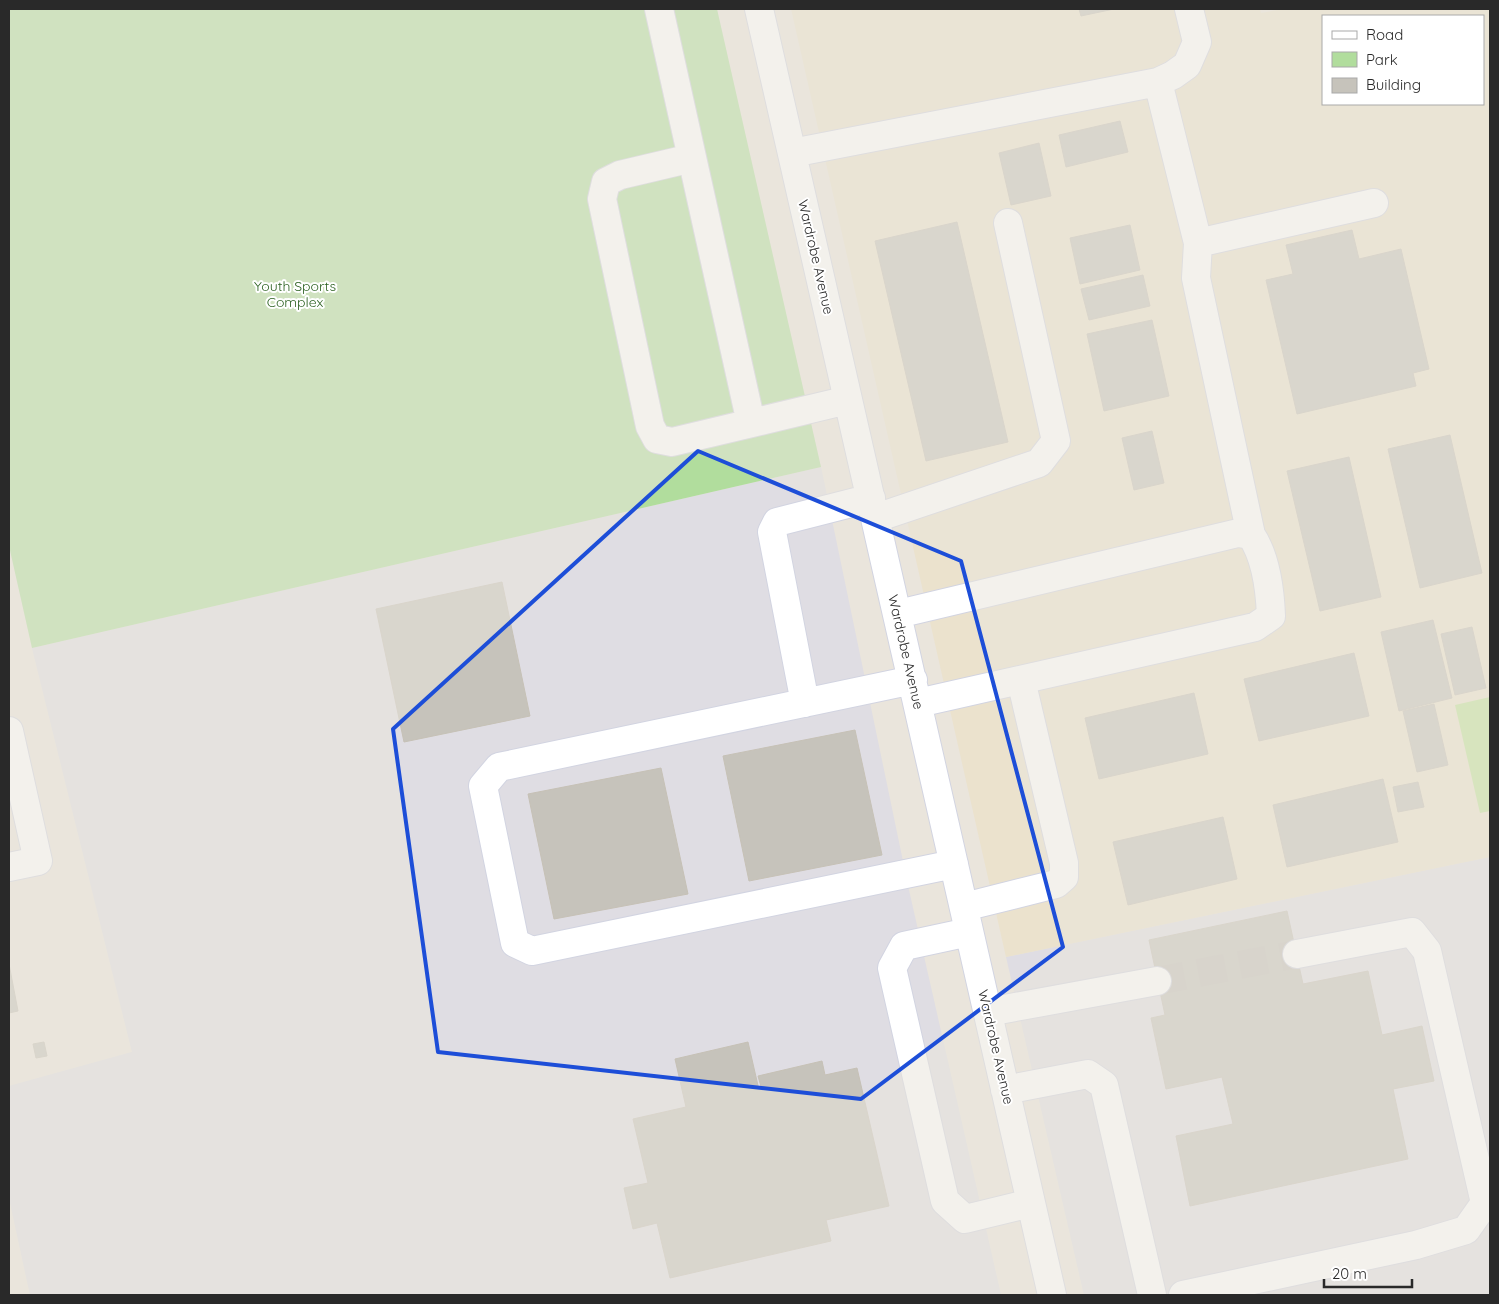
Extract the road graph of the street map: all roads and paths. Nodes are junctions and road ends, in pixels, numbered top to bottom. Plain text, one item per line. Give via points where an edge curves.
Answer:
1 (659, 9) edge
2 (759, 9) edge
3 (1189, 9) edge
4 (1158, 82) junction
5 (792, 152) junction
6 (692, 158) junction
7 (1374, 203) dead end
8 (1008, 223) dead end
9 (1198, 243) junction
10 (848, 400) junction
11 (751, 422) junction
12 (873, 508) junction
13 (1252, 535) junction
14 (898, 614) junction
15 (1021, 680) junction
16 (915, 692) junction
17 (805, 703) junction
18 (9, 731) edge
19 (954, 864) junction
20 (9, 867) edge
21 (967, 919) junction
22 (1296, 954) tunnel mouth
23 (1157, 981) tunnel mouth
24 (988, 1012) junction
25 (1006, 1090) junction
26 (1031, 1203) junction
27 (1052, 1295) edge
28 (1152, 1295) edge
29 (1184, 1295) edge

1 - 6 street
2 - 5 street, Wardrobe Avenue
3 - 4 street via 1197,42 1187,65
4 - 5 street
4 - 9 street
5 - 10 street, Wardrobe Avenue
6 - 11 street
6 - 11 street via 620,175 606,182 602,199 650,426 657,439 672,442
7 - 9 street
8 - 12 street via 1056,441 1039,463
9 - 13 street via 1196,278
10 - 11 street
10 - 12 street, Wardrobe Avenue
12 - 14 street, Wardrobe Avenue
12 - 17 street via 778,522 772,532
13 - 14 street via 1238,533
13 - 15 street via 1259,546 1271,616 1255,627
14 - 16 street, Wardrobe Avenue
15 - 16 street
15 - 21 street via 1064,863 1064,876 1056,884
16 - 17 street
16 - 19 street, Wardrobe Avenue
17 - 19 street via 499,767 484,786 515,943 532,951
18 - 20 street via 38,861
19 - 21 street, Wardrobe Avenue
21 - 24 street, Wardrobe Avenue
21 - 26 street via 904,946 892,968 942,1191 945,1201 965,1219
22 - 29 street via 1412,932 1427,951 1485,1203 1466,1230 1416,1245
23 - 24 street
24 - 25 street, Wardrobe Avenue
25 - 26 street, Wardrobe Avenue
25 - 28 street via 1088,1074 1104,1085
26 - 27 street, Wardrobe Avenue

